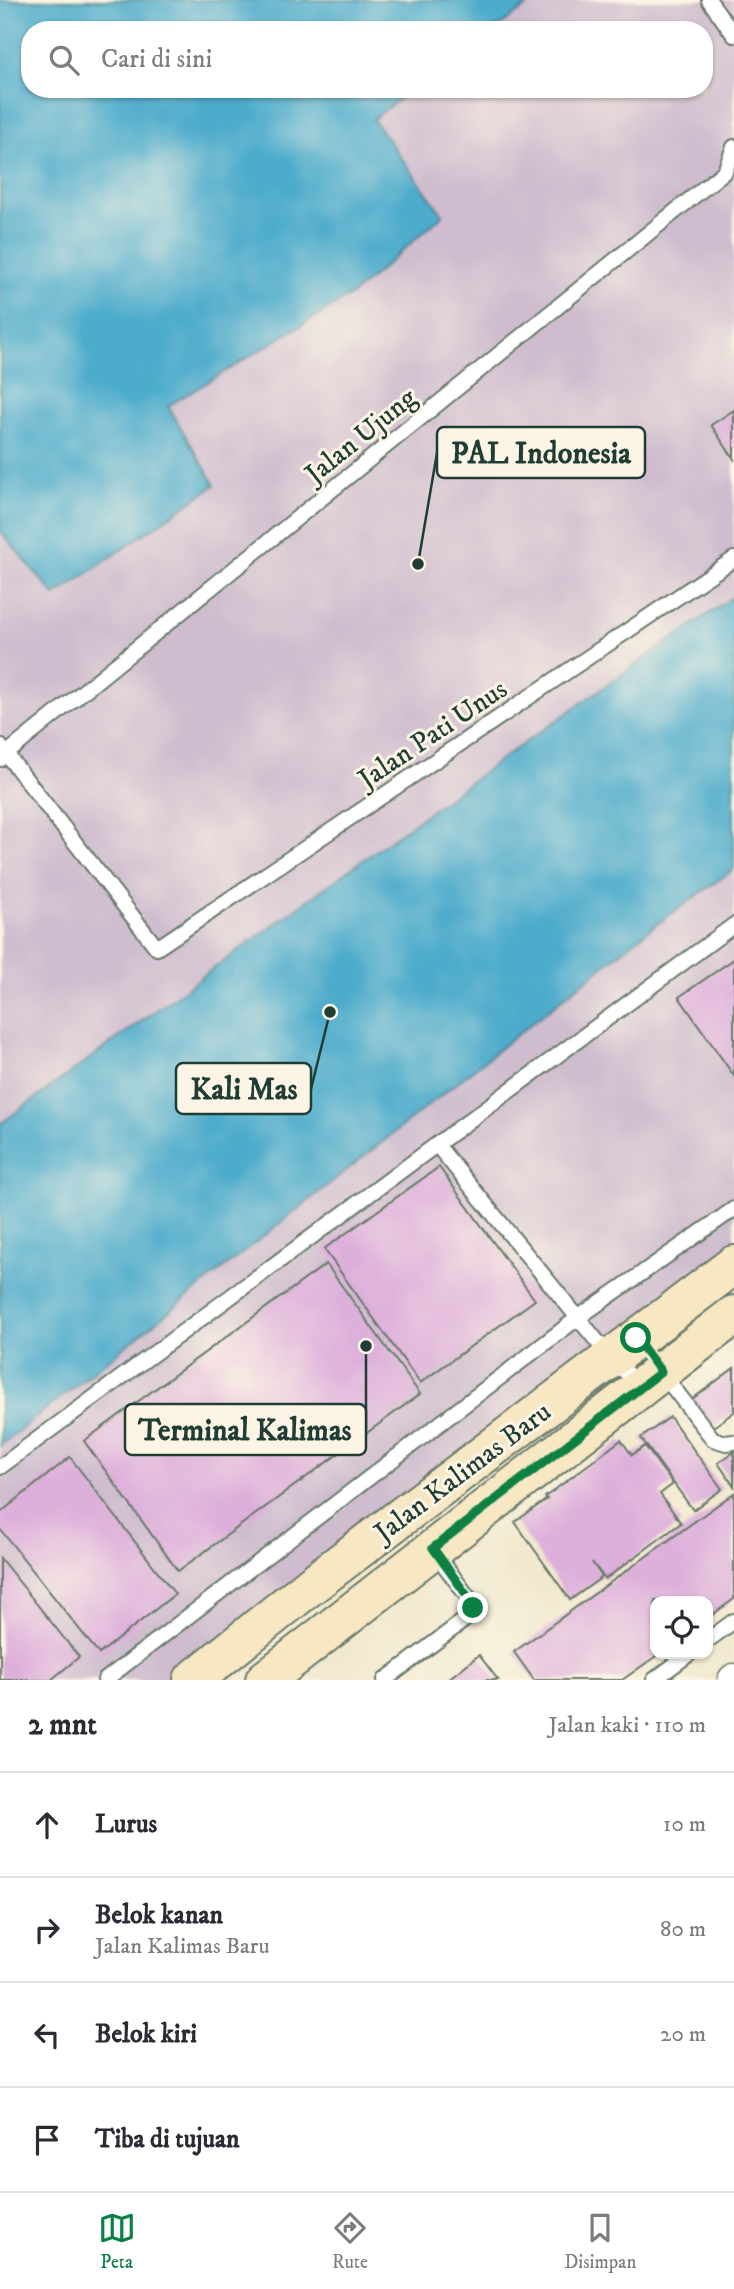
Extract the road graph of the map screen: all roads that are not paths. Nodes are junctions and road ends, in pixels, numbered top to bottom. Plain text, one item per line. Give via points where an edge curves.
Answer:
1 (709, 0) edge
2 (734, 35) edge
3 (734, 147) edge
4 (734, 559) edge
5 (2, 753) edge
6 (734, 925) edge
7 (437, 1145) junction
8 (734, 1209) edge
9 (734, 1265) edge
10 (734, 1315) edge
11 (579, 1317) junction
12 (623, 1348) junction
13 (651, 1380) junction
14 (734, 1442) edge
15 (0, 1467) edge
16 (433, 1548) junction
17 (734, 1621) edge
18 (713, 1636) edge
19 (682, 1659) edge
20 (270, 1679) edge
21 (105, 1680) edge
22 (193, 1680) edge
23 (385, 1680) edge
24 (654, 1680) edge

1 - 2 lane
3 - 5 lane, Jalan Ujung via 724,171
4 - 5 lane, Jalan Pati Unus via 157,948
6 - 7 lane
7 - 11 lane
7 - 15 lane
8 - 11 lane
9 - 12 street, Jalan Kalimas Baru
10 - 13 street, Jalan Kalimas Baru
11 - 12 lane
11 - 21 lane
12 - 13 lane
12 - 13 lane
12 - 22 street, Jalan Kalimas Baru
13 - 14 lane via 713,1439
13 - 16 street, Jalan Kalimas Baru
16 - 20 street, Jalan Kalimas Baru
16 - 23 lane via 471,1601 471,1615
17 - 18 lane
19 - 24 lane

